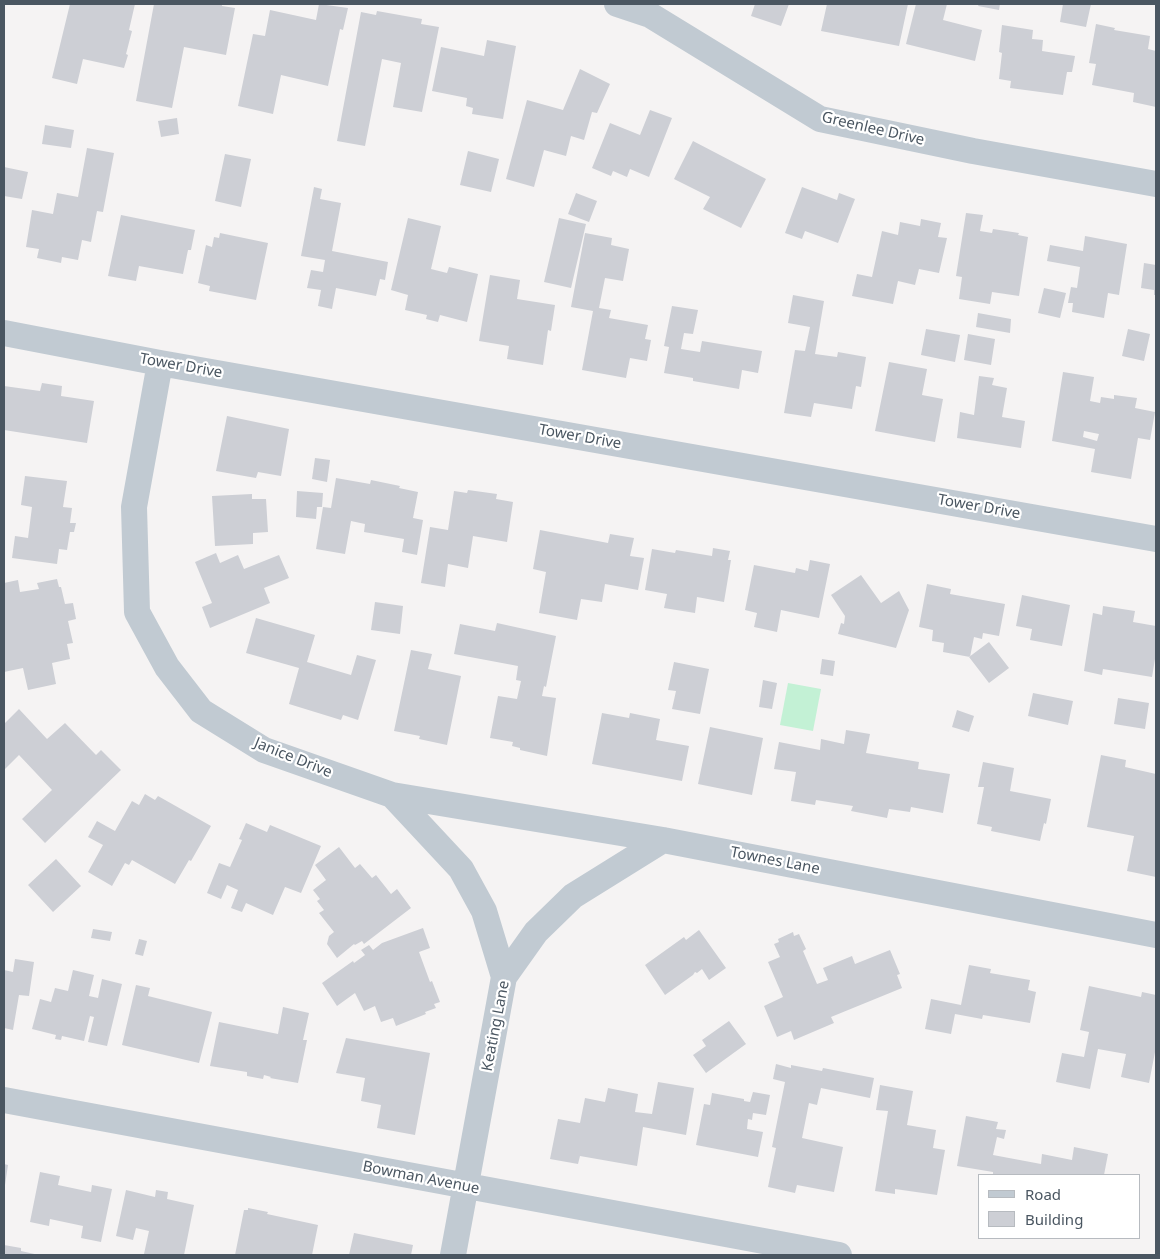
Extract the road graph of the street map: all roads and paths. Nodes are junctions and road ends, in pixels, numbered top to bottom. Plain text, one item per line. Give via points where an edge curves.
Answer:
1 (617, 4) edge
2 (651, 9) edge
3 (1156, 184) edge
4 (4, 333) edge
5 (160, 363) junction
6 (1156, 539) edge
7 (392, 795) junction
8 (663, 840) junction
9 (1156, 935) edge
10 (504, 977) junction
11 (4, 1100) edge
12 (467, 1187) junction
13 (453, 1255) edge
14 (839, 1255) edge

1 - 2 street, Greenlee Drive
2 - 3 street, Greenlee Drive via 820,119
4 - 5 street, Tower Drive
5 - 6 street, Tower Drive
5 - 7 street, Janice Drive via 134,507 137,612 167,667 201,711 264,750
7 - 8 street, Townes Lane
7 - 10 street, Janice Drive via 460,869 484,911
8 - 9 street, Townes Lane
8 - 10 street, Keating Lane via 573,896 536,932
10 - 12 street, Keating Lane
11 - 12 street, Bowman Avenue
12 - 13 street, Keating Lane
12 - 14 street, Bowman Avenue

